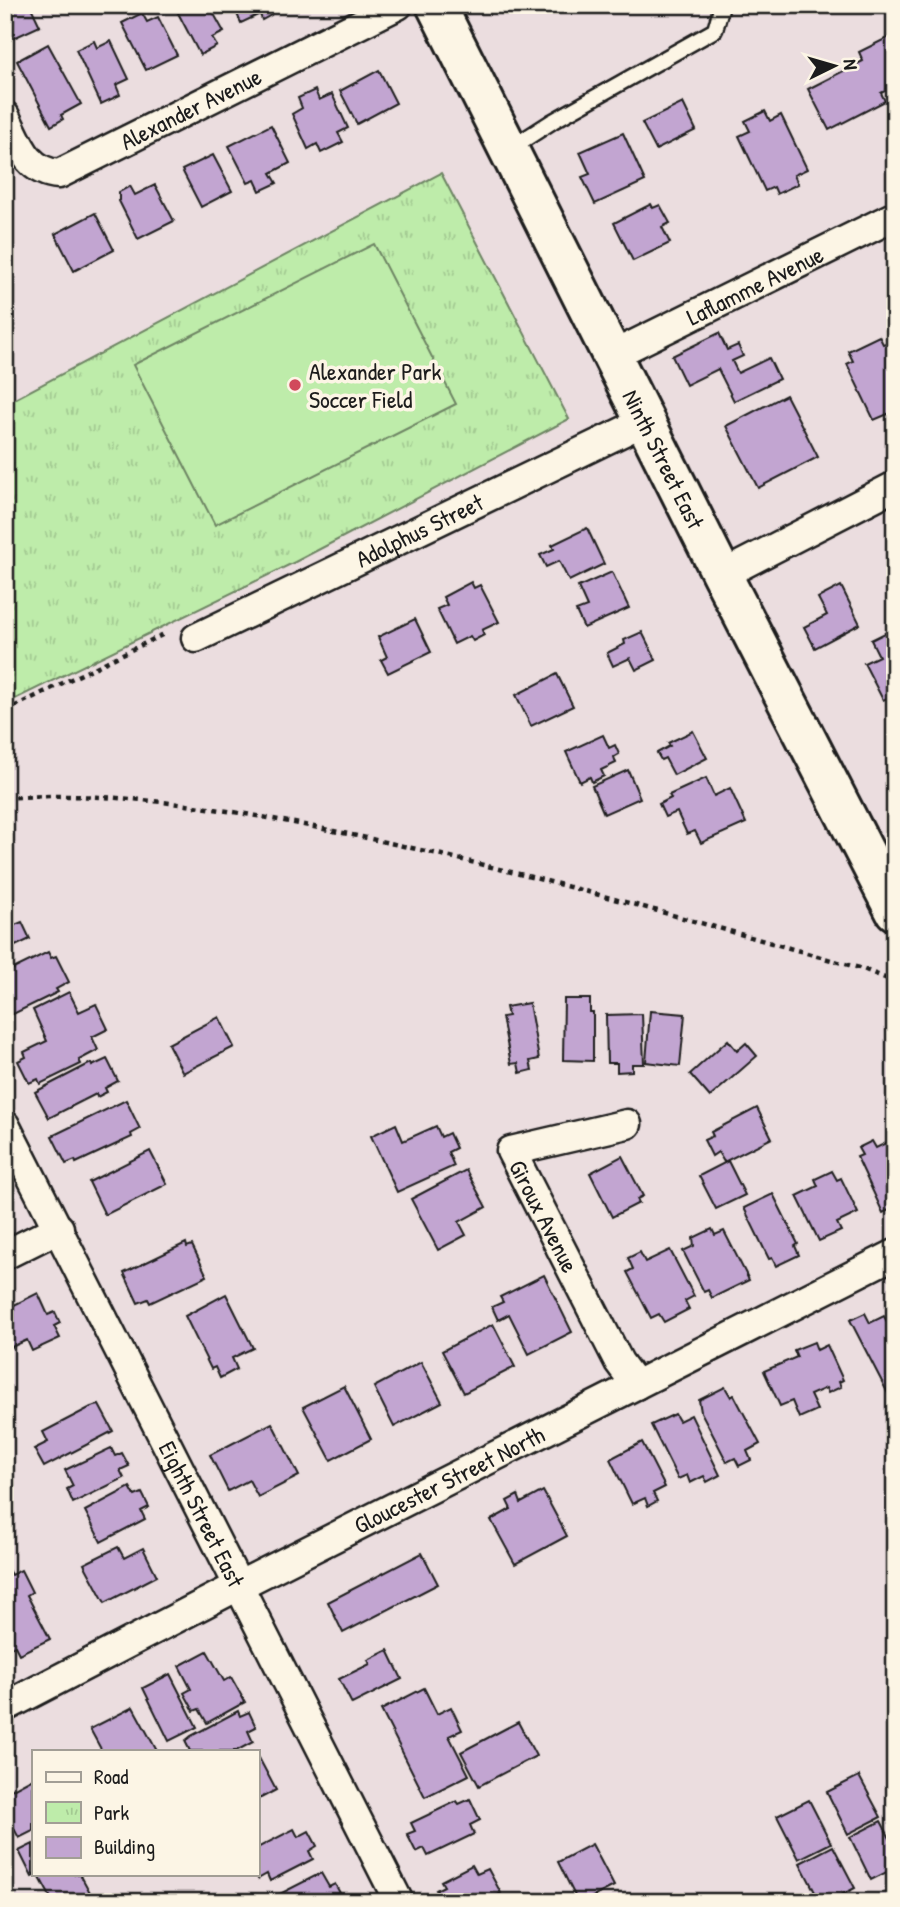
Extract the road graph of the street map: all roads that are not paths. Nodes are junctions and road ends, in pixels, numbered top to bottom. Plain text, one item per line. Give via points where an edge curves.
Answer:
1 (398, 5) edge
2 (436, 5) edge
3 (722, 5) edge
4 (5, 116) edge
5 (509, 149) junction
6 (895, 216) edge
7 (613, 355) junction
8 (645, 421) junction
9 (895, 486) edge
10 (722, 575) junction
11 (196, 638) road end
12 (891, 896) edge
13 (627, 1124) dead end
14 (5, 1125) edge
15 (59, 1228) junction
16 (895, 1254) edge
17 (5, 1255) edge
18 (636, 1385) junction
19 (237, 1586) junction
20 (5, 1707) edge
21 (399, 1902) edge

1 - 4 street, Alexander Avenue via 58,174 32,163
2 - 5 main road, Ninth Street East
3 - 5 lane via 715,30
5 - 7 main road, Ninth Street East
6 - 7 street, Laflamme Avenue
7 - 8 main road, Ninth Street East
8 - 10 main road, Ninth Street East
8 - 11 street, Adolphus Street
9 - 10 street
10 - 12 main road, Ninth Street East
13 - 18 street, Giroux Avenue via 511,1151 619,1362
14 - 15 street, Eighth Street East
15 - 17 street
15 - 19 street, Eighth Street East
16 - 18 street, Gloucester Street North
18 - 19 street, Gloucester Street North
19 - 20 street, Gloucester Street North
19 - 21 street, Eighth Street East

